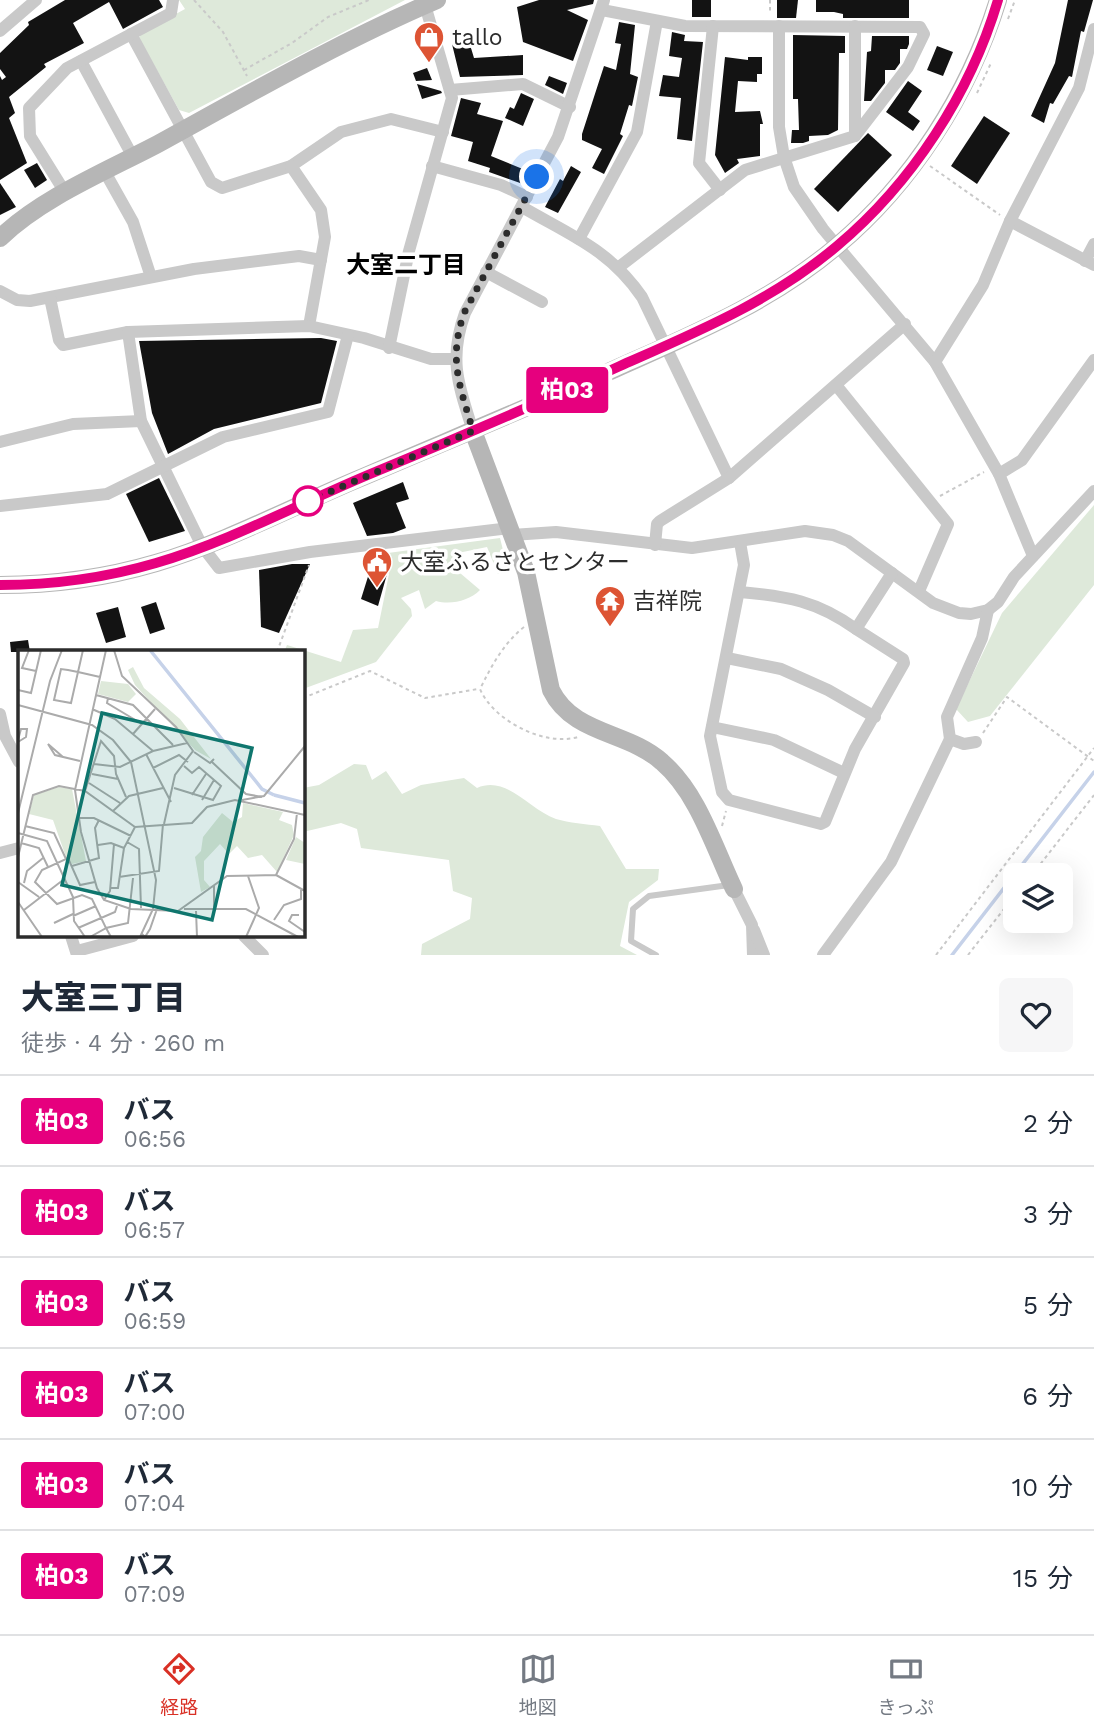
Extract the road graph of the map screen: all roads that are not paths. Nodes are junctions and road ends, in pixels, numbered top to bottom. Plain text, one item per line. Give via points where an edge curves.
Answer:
1 (34, 0) edge
2 (173, 0) edge
3 (998, 0) edge
4 (431, 3) edge
5 (603, 5) edge
6 (657, 21) junction
7 (713, 26) junction
8 (774, 26) junction
9 (855, 26) junction
10 (1094, 29) edge
11 (0, 31) edge
12 (131, 34) junction
13 (81, 61) junction
14 (450, 90) junction
15 (569, 107) junction
16 (183, 130) junction
17 (443, 132) junction
18 (855, 136) junction
19 (133, 157) junction
20 (784, 157) junction
21 (291, 166) junction
22 (432, 166) junction
23 (105, 172) junction
24 (720, 190) junction
25 (65, 194) junction
26 (524, 202) junction
27 (1010, 221) junction
28 (0, 238) edge
29 (579, 239) junction
30 (1094, 244) edge
31 (838, 246) junction
32 (321, 260) junction
33 (1090, 263) edge
34 (620, 267) junction
35 (486, 271) junction
36 (150, 277) junction
37 (0, 291) edge
38 (50, 298) junction
39 (542, 302) dead end
40 (905, 324) junction
41 (309, 326) junction
42 (128, 332) junction
43 (348, 335) junction
44 (665, 347) junction
45 (389, 348) junction
46 (454, 359) junction
47 (1094, 360) edge
48 (935, 362) junction
49 (836, 386) junction
50 (141, 421) junction
51 (473, 431) junction
52 (0, 442) edge
53 (164, 467) junction
54 (997, 470) junction
55 (729, 478) junction
56 (1094, 491) edge
57 (0, 506) edge
58 (511, 531) junction
59 (740, 542) junction
60 (655, 545) junction
61 (202, 546) junction
62 (1033, 556) junction
63 (892, 573) junction
64 (0, 585) edge
65 (919, 591) junction
66 (740, 592) junction
67 (988, 610) junction
68 (856, 629) junction
69 (727, 658) junction
70 (0, 714) edge
71 (875, 717) junction
72 (712, 727) junction
73 (950, 739) junction
74 (976, 742) road end
75 (18, 760) edge
76 (844, 773) junction
77 (18, 848) edge
78 (0, 853) edge
79 (733, 887) junction
80 (752, 925) junction
81 (130, 937) edge
82 (245, 937) edge
83 (77, 953) edge
84 (263, 955) edge
85 (656, 955) edge
86 (753, 955) edge
87 (764, 955) edge
88 (823, 955) edge

1 - 11 street
2 - 12 street via 171,13
3 - 31 street via 974,63 923,152 880,205
4 - 14 street
4 - 16 street via 346,42
5 - 6 street
5 - 15 street
6 - 7 street
6 - 29 street via 637,132
7 - 8 street
7 - 24 street via 699,163
8 - 9 street
8 - 20 street
9 - 18 street
9 - 18 street via 920,27 924,34 908,68
10 - 27 street via 1079,88
12 - 13 street
12 - 16 street
13 - 19 street
13 - 25 street via 34,99 27,118 30,136
14 - 15 street via 523,84
14 - 17 street
15 - 26 street
16 - 19 street
16 - 21 street via 216,187
17 - 21 street via 391,119 341,132
17 - 22 street
18 - 20 street
19 - 23 street
20 - 24 street via 745,170
20 - 31 street via 807,209
21 - 32 street via 321,210 325,237
22 - 26 street via 501,185
22 - 45 street
23 - 25 street
23 - 36 street via 133,222
24 - 34 street
25 - 28 street
26 - 29 street
26 - 35 street
27 - 33 street
27 - 48 street via 983,285
29 - 34 street
30 - 33 street
31 - 40 street
31 - 44 street via 760,301
32 - 36 street via 299,256
32 - 41 street
34 - 44 street via 642,297
35 - 39 street
35 - 46 street via 464,313
36 - 38 street
37 - 38 street via 24,301
38 - 42 street via 63,345
40 - 48 street
40 - 49 street
41 - 42 street
41 - 43 street
42 - 50 street
43 - 45 street
43 - 53 street via 328,412 223,437
44 - 51 street
44 - 55 street
45 - 46 street via 431,359
46 - 51 street
47 - 54 street via 1021,460
48 - 54 street
49 - 55 street
49 - 65 street via 948,524
50 - 52 street via 73,424
50 - 53 street
51 - 58 street
51 - 61 street
53 - 57 street via 107,494
53 - 61 street
54 - 62 street
55 - 60 street via 660,521
56 - 62 street
58 - 60 street
58 - 61 street via 310,552 225,568 219,568
58 - 79 street via 526,572 556,701 566,714 642,747 672,771
59 - 60 street via 710,548
59 - 63 street via 820,532 848,541
59 - 66 street via 744,565
61 - 64 street via 124,572
62 - 67 street
63 - 65 street
63 - 68 street
65 - 67 street via 933,603 959,613
66 - 68 street via 788,597 830,611
66 - 69 street
67 - 73 street via 982,638 947,716
68 - 71 street via 904,663
69 - 71 street via 781,669
69 - 72 street
70 - 75 street
71 - 76 street
72 - 76 street via 774,740
72 - 76 street via 722,792 729,800 821,824
73 - 74 street
73 - 88 street via 891,862
77 - 78 street
79 - 80 street
79 - 85 lane via 649,896 633,909 631,941
80 - 86 street
80 - 87 street
81 - 83 street
82 - 84 street

